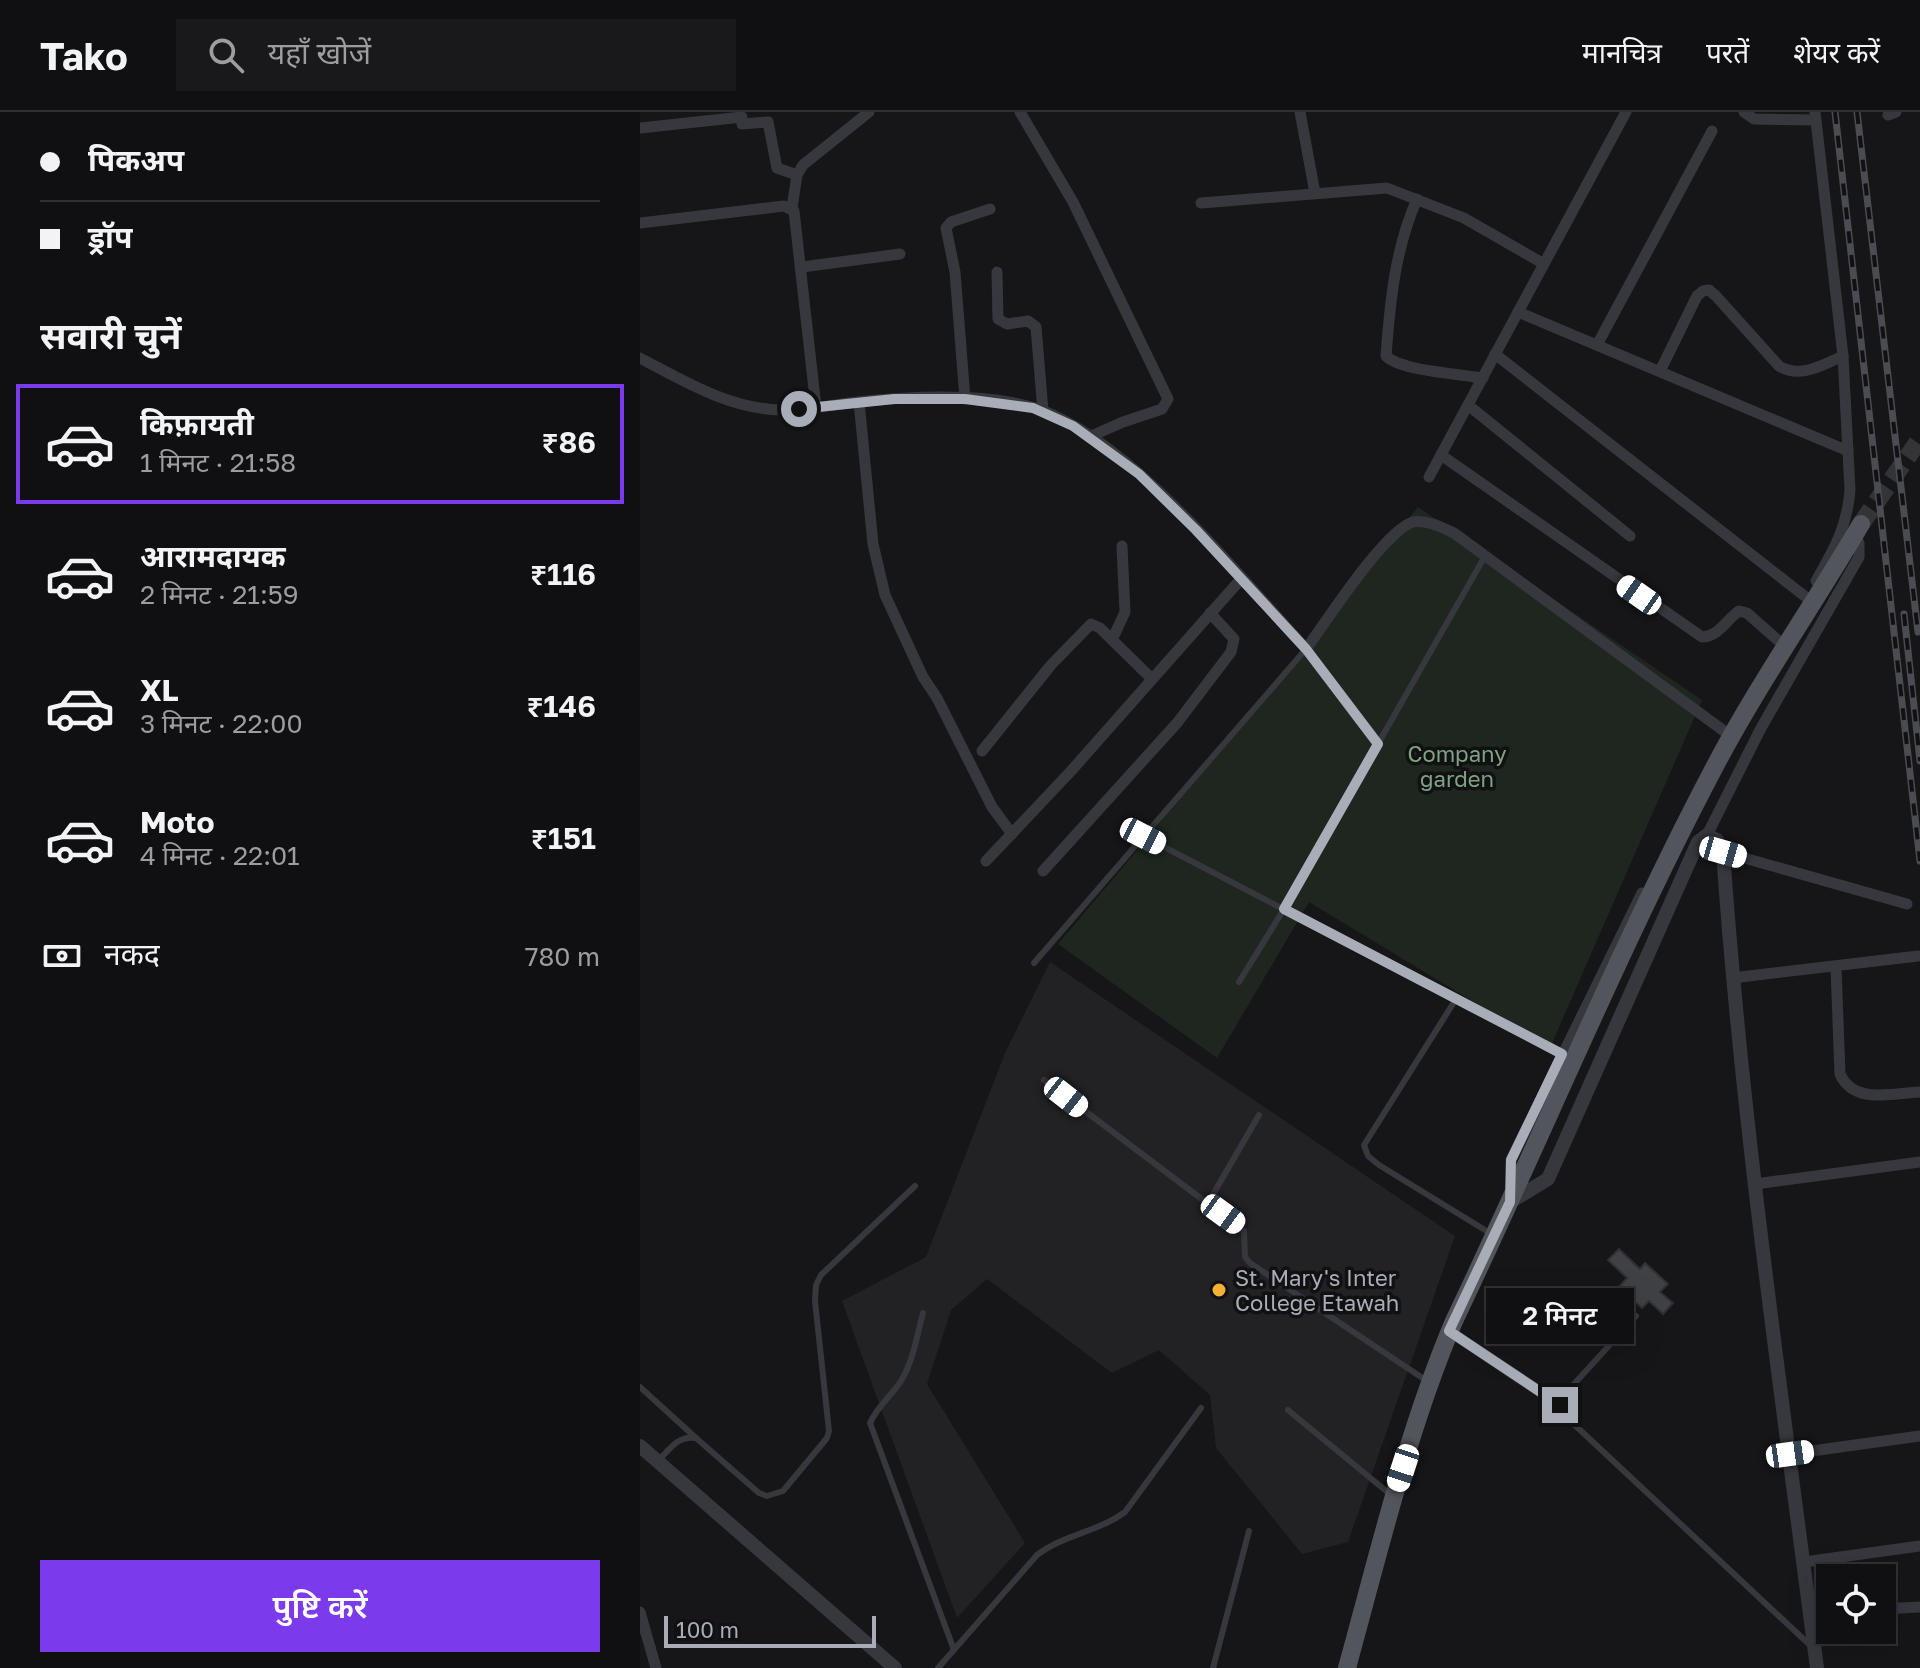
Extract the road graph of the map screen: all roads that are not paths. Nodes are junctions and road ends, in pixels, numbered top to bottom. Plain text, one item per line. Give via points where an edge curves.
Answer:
1 (869, 112) edge
2 (1020, 112) edge
3 (1300, 112) edge
4 (1626, 112) edge
5 (1744, 112) edge
6 (694, 116) edge
7 (1816, 116) edge
8 (640, 128) edge
9 (1712, 131) dead end
10 (797, 175) junction
11 (1315, 193) junction
12 (1417, 199) junction
13 (1201, 203) dead end
14 (792, 208) junction
15 (990, 209) dead end
16 (640, 223) edge
17 (900, 254) dead end
18 (1544, 264) junction
19 (802, 267) junction
20 (997, 272) dead end
21 (1518, 312) junction
22 (1597, 345) junction
23 (1495, 354) junction
24 (1843, 356) junction
25 (640, 358) edge
26 (1660, 371) junction
27 (1483, 378) junction
28 (965, 399) junction
29 (859, 402) junction
30 (1468, 405) junction
31 (816, 407) junction
32 (1043, 411) junction
33 (1089, 437) junction
34 (1848, 451) junction
35 (1441, 455) junction
36 (1429, 477) dead end
37 (1858, 529) joint
38 (1630, 536) dead end
39 (1122, 546) dead end
40 (1485, 556) junction
41 (1241, 579) junction
42 (1807, 598) junction
43 (1210, 613) junction
44 (1112, 640) junction
45 (1780, 642) junction
46 (1306, 649) junction
47 (1151, 678) junction
48 (1724, 731) junction
49 (1378, 744) junction
50 (982, 751) dead end
51 (1012, 834) junction
52 (1707, 835) junction
53 (1143, 836) junction
54 (1723, 852) junction
55 (986, 861) dead end
56 (1043, 871) dead end
57 (1907, 904) dead end
58 (1284, 909) junction
59 (1918, 956) edge
60 (1034, 963) dead end
61 (1836, 967) junction
62 (1732, 978) junction
63 (1239, 982) dead end
64 (1456, 999) junction
65 (1562, 1054) junction
66 (1044, 1080) dead end
67 (1920, 1092) edge
68 (1259, 1115) dead end
69 (1920, 1162) edge
70 (1755, 1184) junction
71 (915, 1186) dead end
72 (1510, 1202) junction
73 (1208, 1203) junction
74 (1494, 1236) junction
75 (923, 1313) dead end
76 (1636, 1316) dead end
77 (1449, 1331) junction
78 (1430, 1383) junction
79 (640, 1387) edge
80 (1560, 1405) junction
81 (1201, 1408) dead end
82 (1288, 1410) dead end
83 (1920, 1436) edge
84 (696, 1438) junction
85 (640, 1446) edge
86 (1790, 1454) junction
87 (658, 1461) junction
88 (1394, 1497) junction
89 (1249, 1531) dead end
90 (1920, 1546) edge
91 (1804, 1562) junction
92 (1920, 1607) edge
93 (1896, 1608) edge
94 (640, 1612) edge
95 (1810, 1614) junction
96 (1816, 1614) edge
97 (954, 1650) junction
98 (1814, 1650) junction
99 (656, 1668) edge
100 (895, 1668) edge
101 (938, 1668) edge
102 (1213, 1668) edge
103 (1347, 1668) edge
104 (1817, 1668) edge

1 - 10 street
2 - 33 street via 1073,202 1168,399 1162,409
3 - 11 street
4 - 18 street
5 - 7 street via 1754,119
6 - 8 street
6 - 10 street via 768,122 777,168
7 - 24 street
9 - 22 street
10 - 14 street
11 - 12 street via 1387,188
11 - 13 street
12 - 18 street via 1464,218
12 - 27 street via 1402,238 1386,356 1393,362
14 - 16 street
14 - 19 street
15 - 28 street via 946,228 955,272
17 - 19 street
18 - 21 street
19 - 31 street
20 - 32 street via 998,319 1007,324 1028,321 1036,327
21 - 22 street
21 - 23 street
22 - 26 street
23 - 27 street
23 - 42 street
24 - 26 street via 1805,371 1787,371 1709,290 1697,296
24 - 34 street
25 - 31 street via 700,390 750,406
26 - 34 street
27 - 30 street
28 - 29 street
28 - 32 street
29 - 31 street
29 - 51 street via 873,544 885,595 992,807
30 - 35 street
30 - 38 street
32 - 33 street
33 - 41 street via 1139,474
34 - 42 street via 1846,523
35 - 36 street
35 - 45 street via 1702,637 1715,634 1739,611
37 - 52 street via 1859,557
37 - 72 main road via 1714,767
39 - 44 street via 1125,612
40 - 46 street via 1454,533 1414,522 1380,548
40 - 48 street
40 - 49 lane
41 - 43 street
41 - 46 street
42 - 45 street
43 - 47 street
43 - 56 street via 1234,639 1231,652 1177,723
44 - 47 street
44 - 50 street via 1094,624 1088,625
45 - 48 street
46 - 49 lane
46 - 53 lane
47 - 51 street
48 - 65 street
49 - 58 lane
51 - 55 street
52 - 54 street
52 - 72 street via 1698,842 1548,1179
53 - 58 lane
53 - 60 lane
54 - 57 street
54 - 62 street
58 - 63 lane
58 - 64 lane
59 - 61 street
61 - 62 street
61 - 67 street via 1844,1083 1863,1095
62 - 70 street
64 - 65 lane
64 - 74 lane via 1364,1145 1379,1165
65 - 72 street via 1511,1160
66 - 73 lane
68 - 73 lane
69 - 70 street
70 - 86 street
71 - 84 lane via 816,1285 829,1431 783,1491 759,1493
72 - 74 main road
73 - 78 lane via 1244,1231 1250,1263
74 - 77 main road
75 - 97 lane via 906,1370 870,1423
76 - 80 lane via 1575,1381
77 - 78 main road
77 - 80 street
78 - 88 main road
79 - 84 lane
80 - 98 lane via 1573,1425
81 - 97 lane via 1125,1512 1108,1525 1064,1538 1037,1555
82 - 88 lane
83 - 86 street
84 - 87 lane via 680,1440
85 - 87 street
86 - 91 street
87 - 100 street
88 - 103 main road
89 - 102 lane
90 - 91 street
91 - 95 street
92 - 93 street
94 - 99 street
95 - 96 street
95 - 98 street
97 - 101 lane
98 - 104 street

